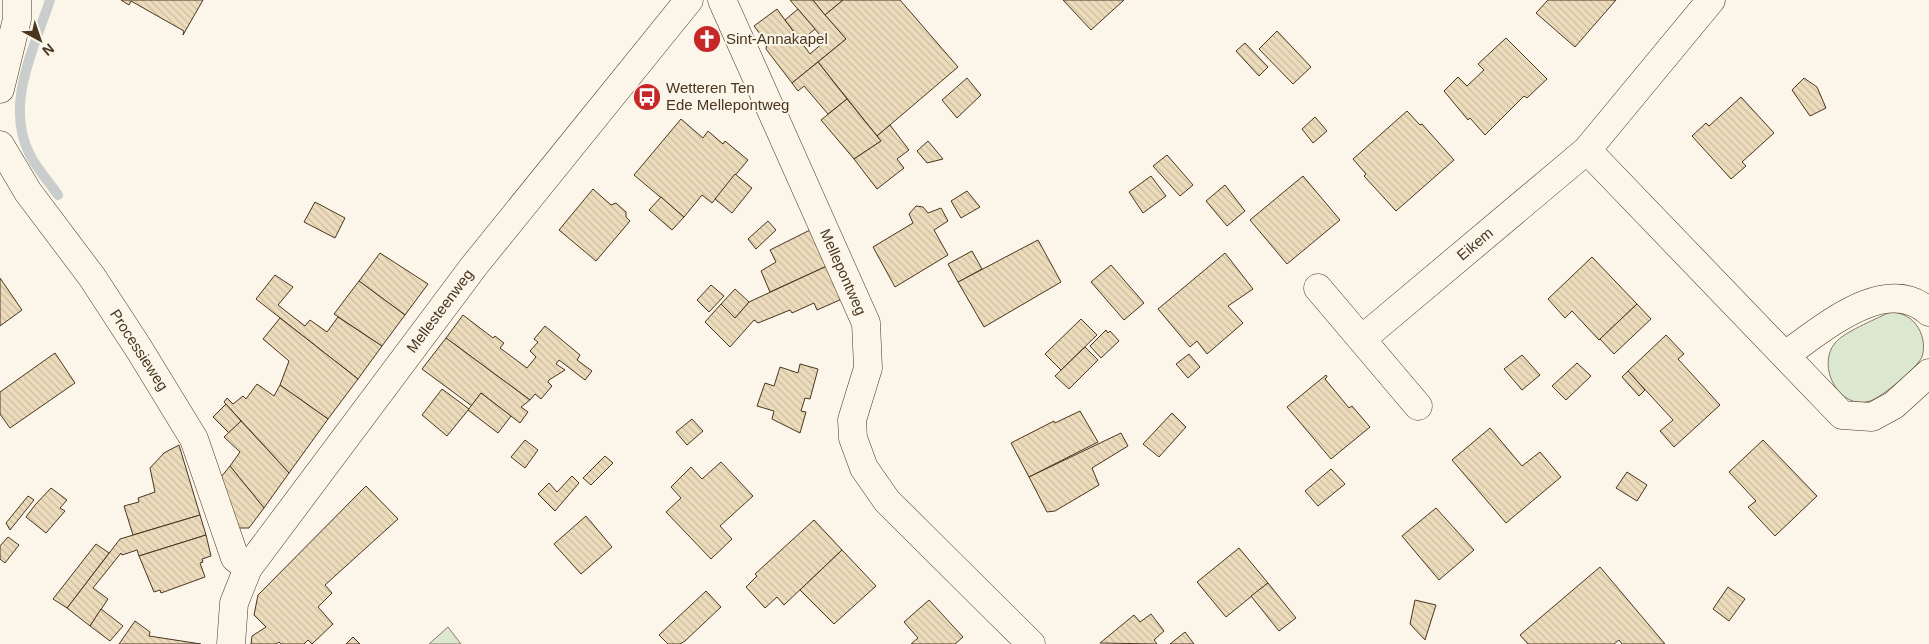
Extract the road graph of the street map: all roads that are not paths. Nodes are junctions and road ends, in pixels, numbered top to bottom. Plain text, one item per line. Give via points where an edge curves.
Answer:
1 (17, 0) edge
2 (689, 0) edge
3 (722, 0) edge
4 (1712, 0) edge
5 (0, 89) edge
6 (0, 145) edge
7 (1588, 150) junction
8 (1318, 288) dead end
9 (1929, 312) edge
10 (1362, 339) junction
11 (1785, 355) junction
12 (1929, 374) edge
13 (1418, 406) dead end
14 (248, 568) junction
15 (231, 644) edge
16 (1031, 644) edge

1 - 5 street via 17,19
2 - 14 street, Mellesteenweg via 474,266
3 - 16 street, Mellepontweg via 866,323 868,368 852,420 853,438 864,468 887,501
4 - 7 street, Eikem
6 - 14 street, Processieweg via 28,192 92,277 194,439 234,558
7 - 10 street, Eikem
7 - 11 street
8 - 10 street
9 - 11 street via 1916,301 1893,296 1874,299 1831,323
10 - 13 street
11 - 12 street via 1842,415 1857,417 1872,417 1894,405
14 - 15 street, Mellesteenweg via 234,603

